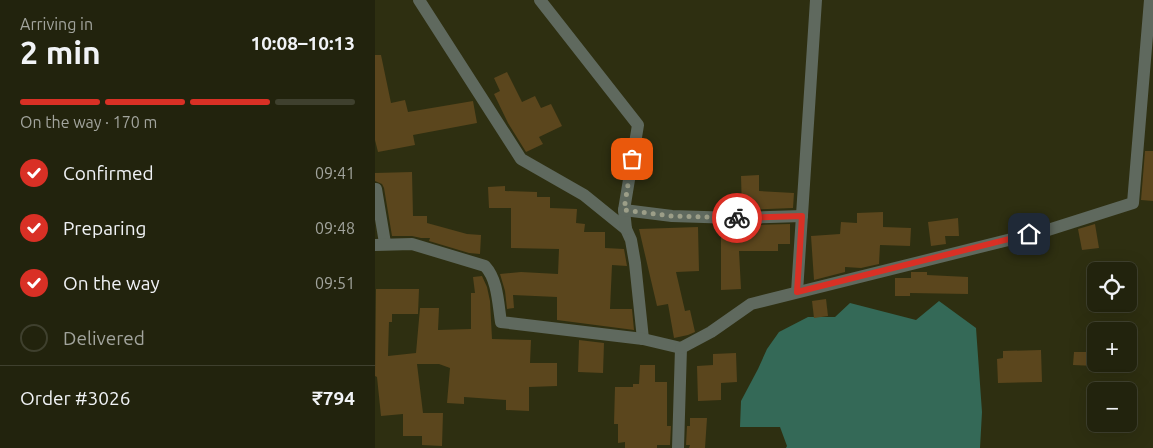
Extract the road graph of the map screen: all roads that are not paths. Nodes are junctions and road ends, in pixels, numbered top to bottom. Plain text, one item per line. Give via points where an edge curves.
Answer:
1 (419, 0) edge
2 (540, 0) edge
3 (816, 0) edge
4 (1150, 0) edge
5 (376, 189) edge
6 (624, 210) junction
7 (802, 216) junction
8 (626, 229) junction
9 (380, 244) edge
10 (797, 292) junction
11 (643, 339) junction
12 (681, 348) junction
13 (678, 448) edge

1 - 8 street via 521,159 584,194
2 - 6 street via 638,125
3 - 7 street
4 - 10 street via 1133,203 1048,230
5 - 9 street
6 - 7 street via 672,216
6 - 8 street
7 - 10 street
8 - 11 street via 635,262
9 - 11 street via 412,244 485,266 494,281 501,322
10 - 12 street via 751,304
11 - 12 street
12 - 13 street

